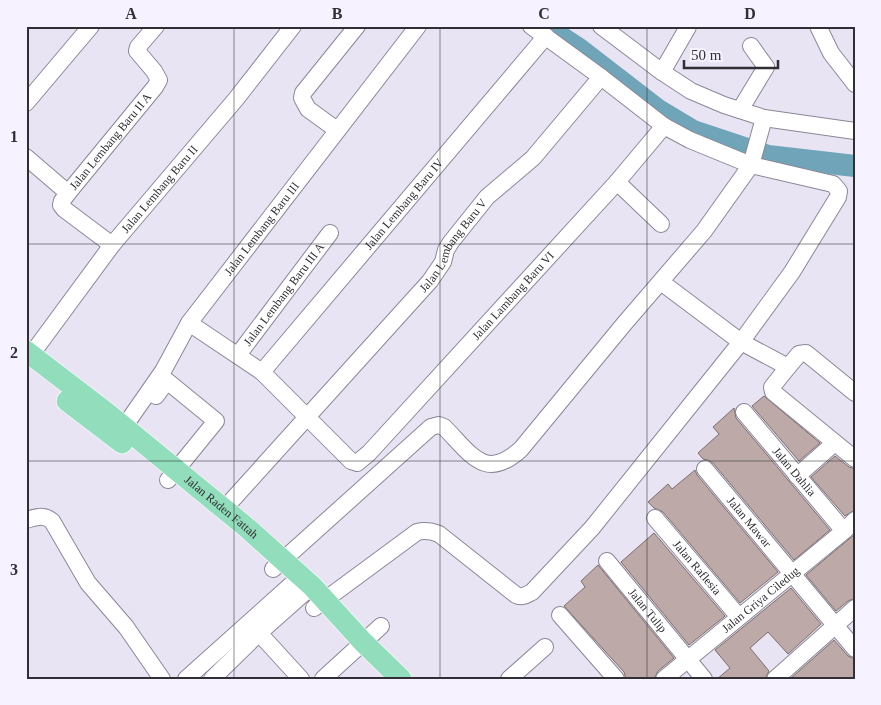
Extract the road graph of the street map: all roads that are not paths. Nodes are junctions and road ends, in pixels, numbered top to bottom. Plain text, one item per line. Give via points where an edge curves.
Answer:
1 (91, 26) edge
2 (156, 26) edge
3 (293, 26) edge
4 (357, 26) edge
5 (418, 26) edge
6 (531, 26) edge
7 (601, 26) edge
8 (818, 26) edge
9 (688, 27) edge
10 (546, 36) junction
11 (751, 46) dead end
12 (662, 72) junction
13 (601, 77) junction
14 (855, 84) edge
15 (26, 103) edge
16 (740, 110) junction
17 (764, 118) junction
18 (664, 126) junction
19 (337, 130) junction
20 (855, 131) edge
21 (754, 157) junction
22 (26, 158) edge
23 (617, 182) junction
24 (68, 192) junction
25 (661, 224) dead end
26 (330, 233) dead end
27 (112, 245) junction
28 (661, 282) junction
29 (189, 323) junction
30 (741, 342) junction
31 (238, 355) junction
32 (28, 358) edge
33 (788, 367) junction
34 (262, 372) junction
35 (855, 393) edge
36 (744, 412) dead end
37 (306, 416) junction
38 (123, 435) junction
39 (830, 447) dead end
40 (855, 460) edge
41 (705, 469) dead end
42 (172, 475) junction
43 (797, 476) junction
44 (224, 509) junction
45 (655, 518) dead end
46 (26, 520) edge
47 (850, 526) edge
48 (607, 561) dead end
49 (278, 564) junction
50 (792, 574) junction
51 (309, 594) junction
52 (855, 608) edge
53 (560, 615) dead end
54 (739, 617) junction
55 (381, 626) dead end
56 (835, 626) junction
57 (258, 633) junction
58 (359, 646) junction
59 (545, 647) dead end
60 (855, 649) edge
61 (688, 659) junction
62 (162, 679) edge
63 (186, 679) edge
64 (212, 679) edge
65 (301, 679) edge
66 (323, 679) edge
67 (384, 679) edge
68 (401, 679) edge
69 (509, 679) edge
70 (616, 679) edge
71 (664, 679) edge
72 (704, 679) edge
73 (775, 679) edge

1 - 15 street
2 - 24 street, Jalan Lembang Baru II A via 136,51 159,80
3 - 27 street, Jalan Lembang Baru II via 236,99
4 - 19 street via 302,98 308,109
5 - 19 street, Jalan Lembang Baru III
6 - 10 street
7 - 12 street
8 - 14 street via 831,53
9 - 12 street
10 - 13 street
10 - 34 street, Jalan Lembang Baru IV
11 - 16 street via 766,67
12 - 16 street via 691,91
13 - 18 street
13 - 37 street, Jalan Lembang Baru V via 533,158 487,197 451,242 430,281
16 - 17 street
17 - 20 street
17 - 21 street
18 - 21 street via 690,140
18 - 23 street, Jalan Lambang Baru VI
19 - 29 street, Jalan Lembang Baru III
21 - 28 street via 704,232
21 - 30 street via 833,184 839,191 792,272
22 - 24 street
23 - 25 street
23 - 37 street, Jalan Lambang Baru VI via 369,454 357,462 351,461
24 - 27 street, Jalan Lembang Baru II A via 62,200 64,209
26 - 31 street, Jalan Lembang Baru III A
27 - 32 street, Jalan Lembang Baru II
28 - 30 street
28 - 49 street via 512,457 488,465 479,461 444,427 431,427
29 - 31 street
29 - 38 street, Jalan Lembang Baru III
30 - 33 street
30 - 51 street via 592,528 532,592 525,596 516,594 439,534 428,530 417,532
31 - 34 street
32 - 38 main road, Jalan Raden Fattah
33 - 35 street via 799,354 806,353
33 - 40 street via 772,387 773,392
34 - 37 street
36 - 43 street, Jalan Dahlia
37 - 44 street, Jalan Lembang Baru V
38 - 42 main road, Jalan Raden Fattah
38 - 42 street via 167,381 216,421
39 - 43 street
41 - 50 street, Jalan Mawar
42 - 44 main road, Jalan Raden Fattah
42 - 49 main road, Jalan Raden Fattah
43 - 47 street, Jalan Dahlia
44 - 49 main road, Jalan Raden Fattah
45 - 54 street, Jalan Raflesia
46 - 62 street via 41,515 52,521 88,583 126,627
47 - 50 street, Jalan Griya Ciledug
48 - 61 street, Jalan Tulip
49 - 51 main road, Jalan Raden Fattah
50 - 54 street, Jalan Griya Ciledug
50 - 56 street, Jalan Mawar
51 - 57 street
51 - 58 main road, Jalan Raden Fattah
51 - 63 street
52 - 56 street
53 - 70 street
54 - 61 street, Jalan Griya Ciledug
55 - 58 street
56 - 60 street, Jalan Mawar
56 - 73 street
57 - 64 street
57 - 65 street
58 - 66 street
58 - 67 main road, Jalan Raden Fattah
58 - 68 main road, Jalan Raden Fattah
59 - 69 street
61 - 71 street, Jalan Griya Ciledug
61 - 72 street, Jalan Tulip

